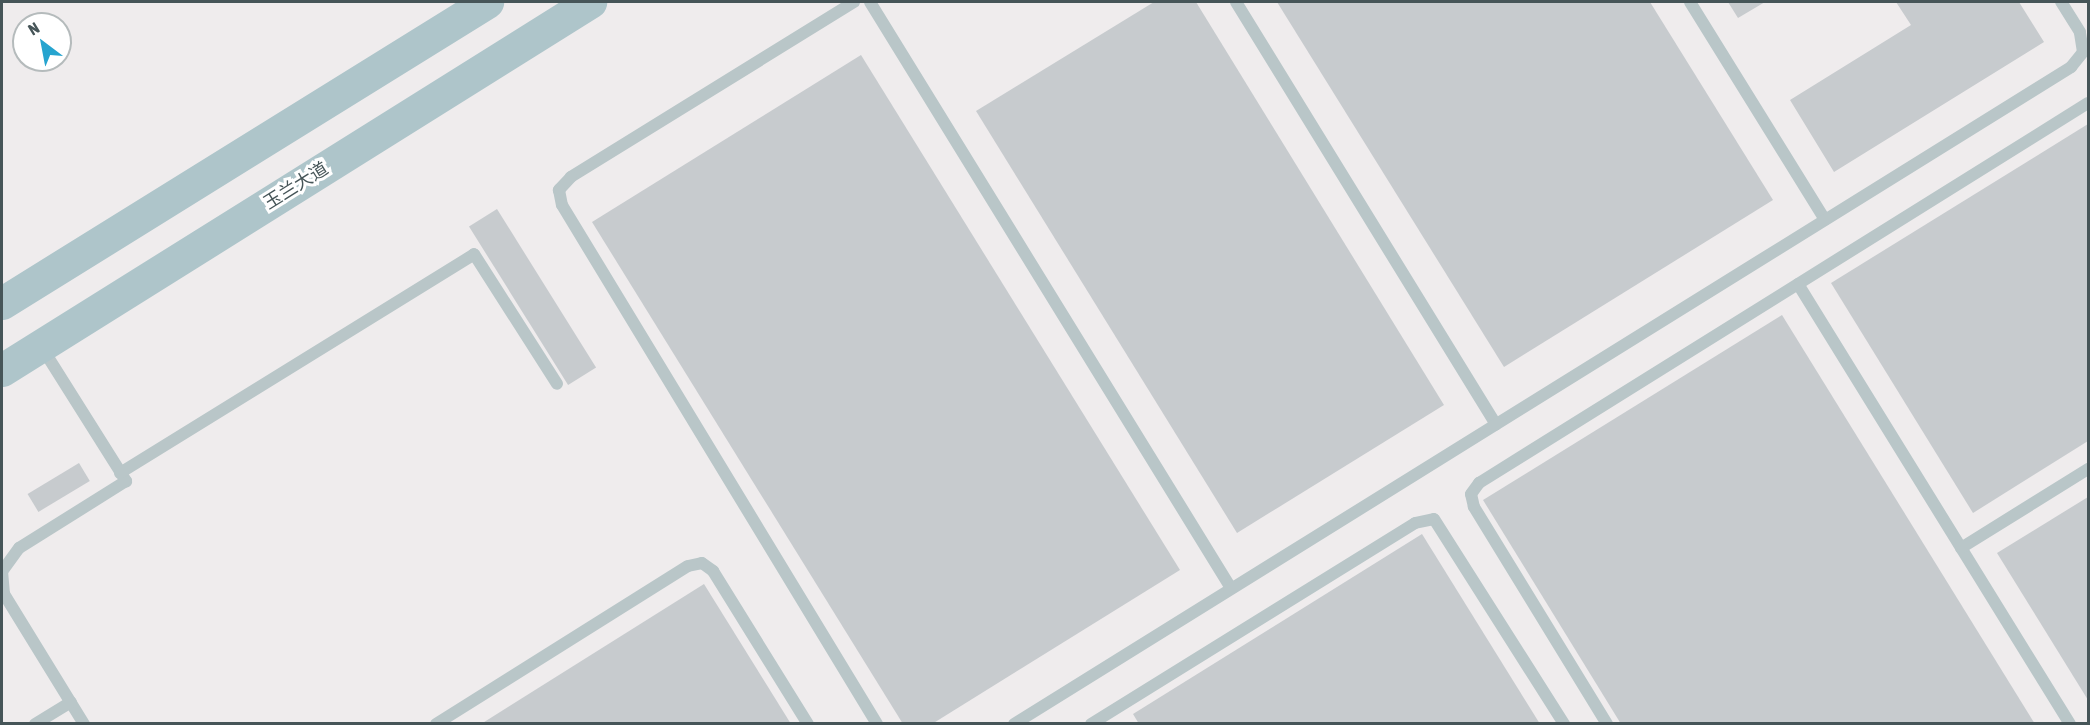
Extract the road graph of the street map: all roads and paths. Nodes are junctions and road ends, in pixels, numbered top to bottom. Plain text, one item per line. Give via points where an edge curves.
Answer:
1 (487, 2) edge
2 (590, 2) edge
3 (854, 2) edge
4 (870, 2) edge
5 (1236, 2) edge
6 (1690, 2) edge
7 (2061, 2) edge
8 (2088, 103) edge
9 (1825, 220) junction
10 (1798, 284) junction
11 (2, 303) edge
12 (40, 345) junction
13 (2, 369) edge
14 (557, 384) dead end
15 (1496, 424) junction
16 (2088, 469) edge
17 (120, 472) junction
18 (1961, 548) junction
19 (1231, 588) junction
20 (71, 702) junction
21 (1096, 722) edge
22 (35, 723) edge
23 (84, 723) edge
24 (436, 723) edge
25 (808, 723) edge
26 (877, 723) edge
27 (1014, 723) edge
28 (1564, 723) edge
29 (1607, 723) edge
30 (2070, 723) edge

1 - 11 main road
2 - 12 main road, 玉兰大道
3 - 26 lane via 571,177 560,190 562,205
4 - 19 lane
5 - 15 lane
6 - 9 lane
7 - 9 lane via 2080,32 2083,52 2072,67
8 - 10 lane
9 - 15 lane
10 - 18 lane
10 - 29 lane via 1479,483 1471,494 1474,507
12 - 13 main road, 玉兰大道
12 - 17 lane
14 - 17 lane via 474,254
15 - 19 lane
16 - 18 lane
17 - 20 lane via 126,482 19,548 2,571 4,594
18 - 30 lane
19 - 27 lane
20 - 22 lane
20 - 23 lane
21 - 28 lane via 1415,523 1434,519
24 - 25 lane via 688,566 702,563 713,571

